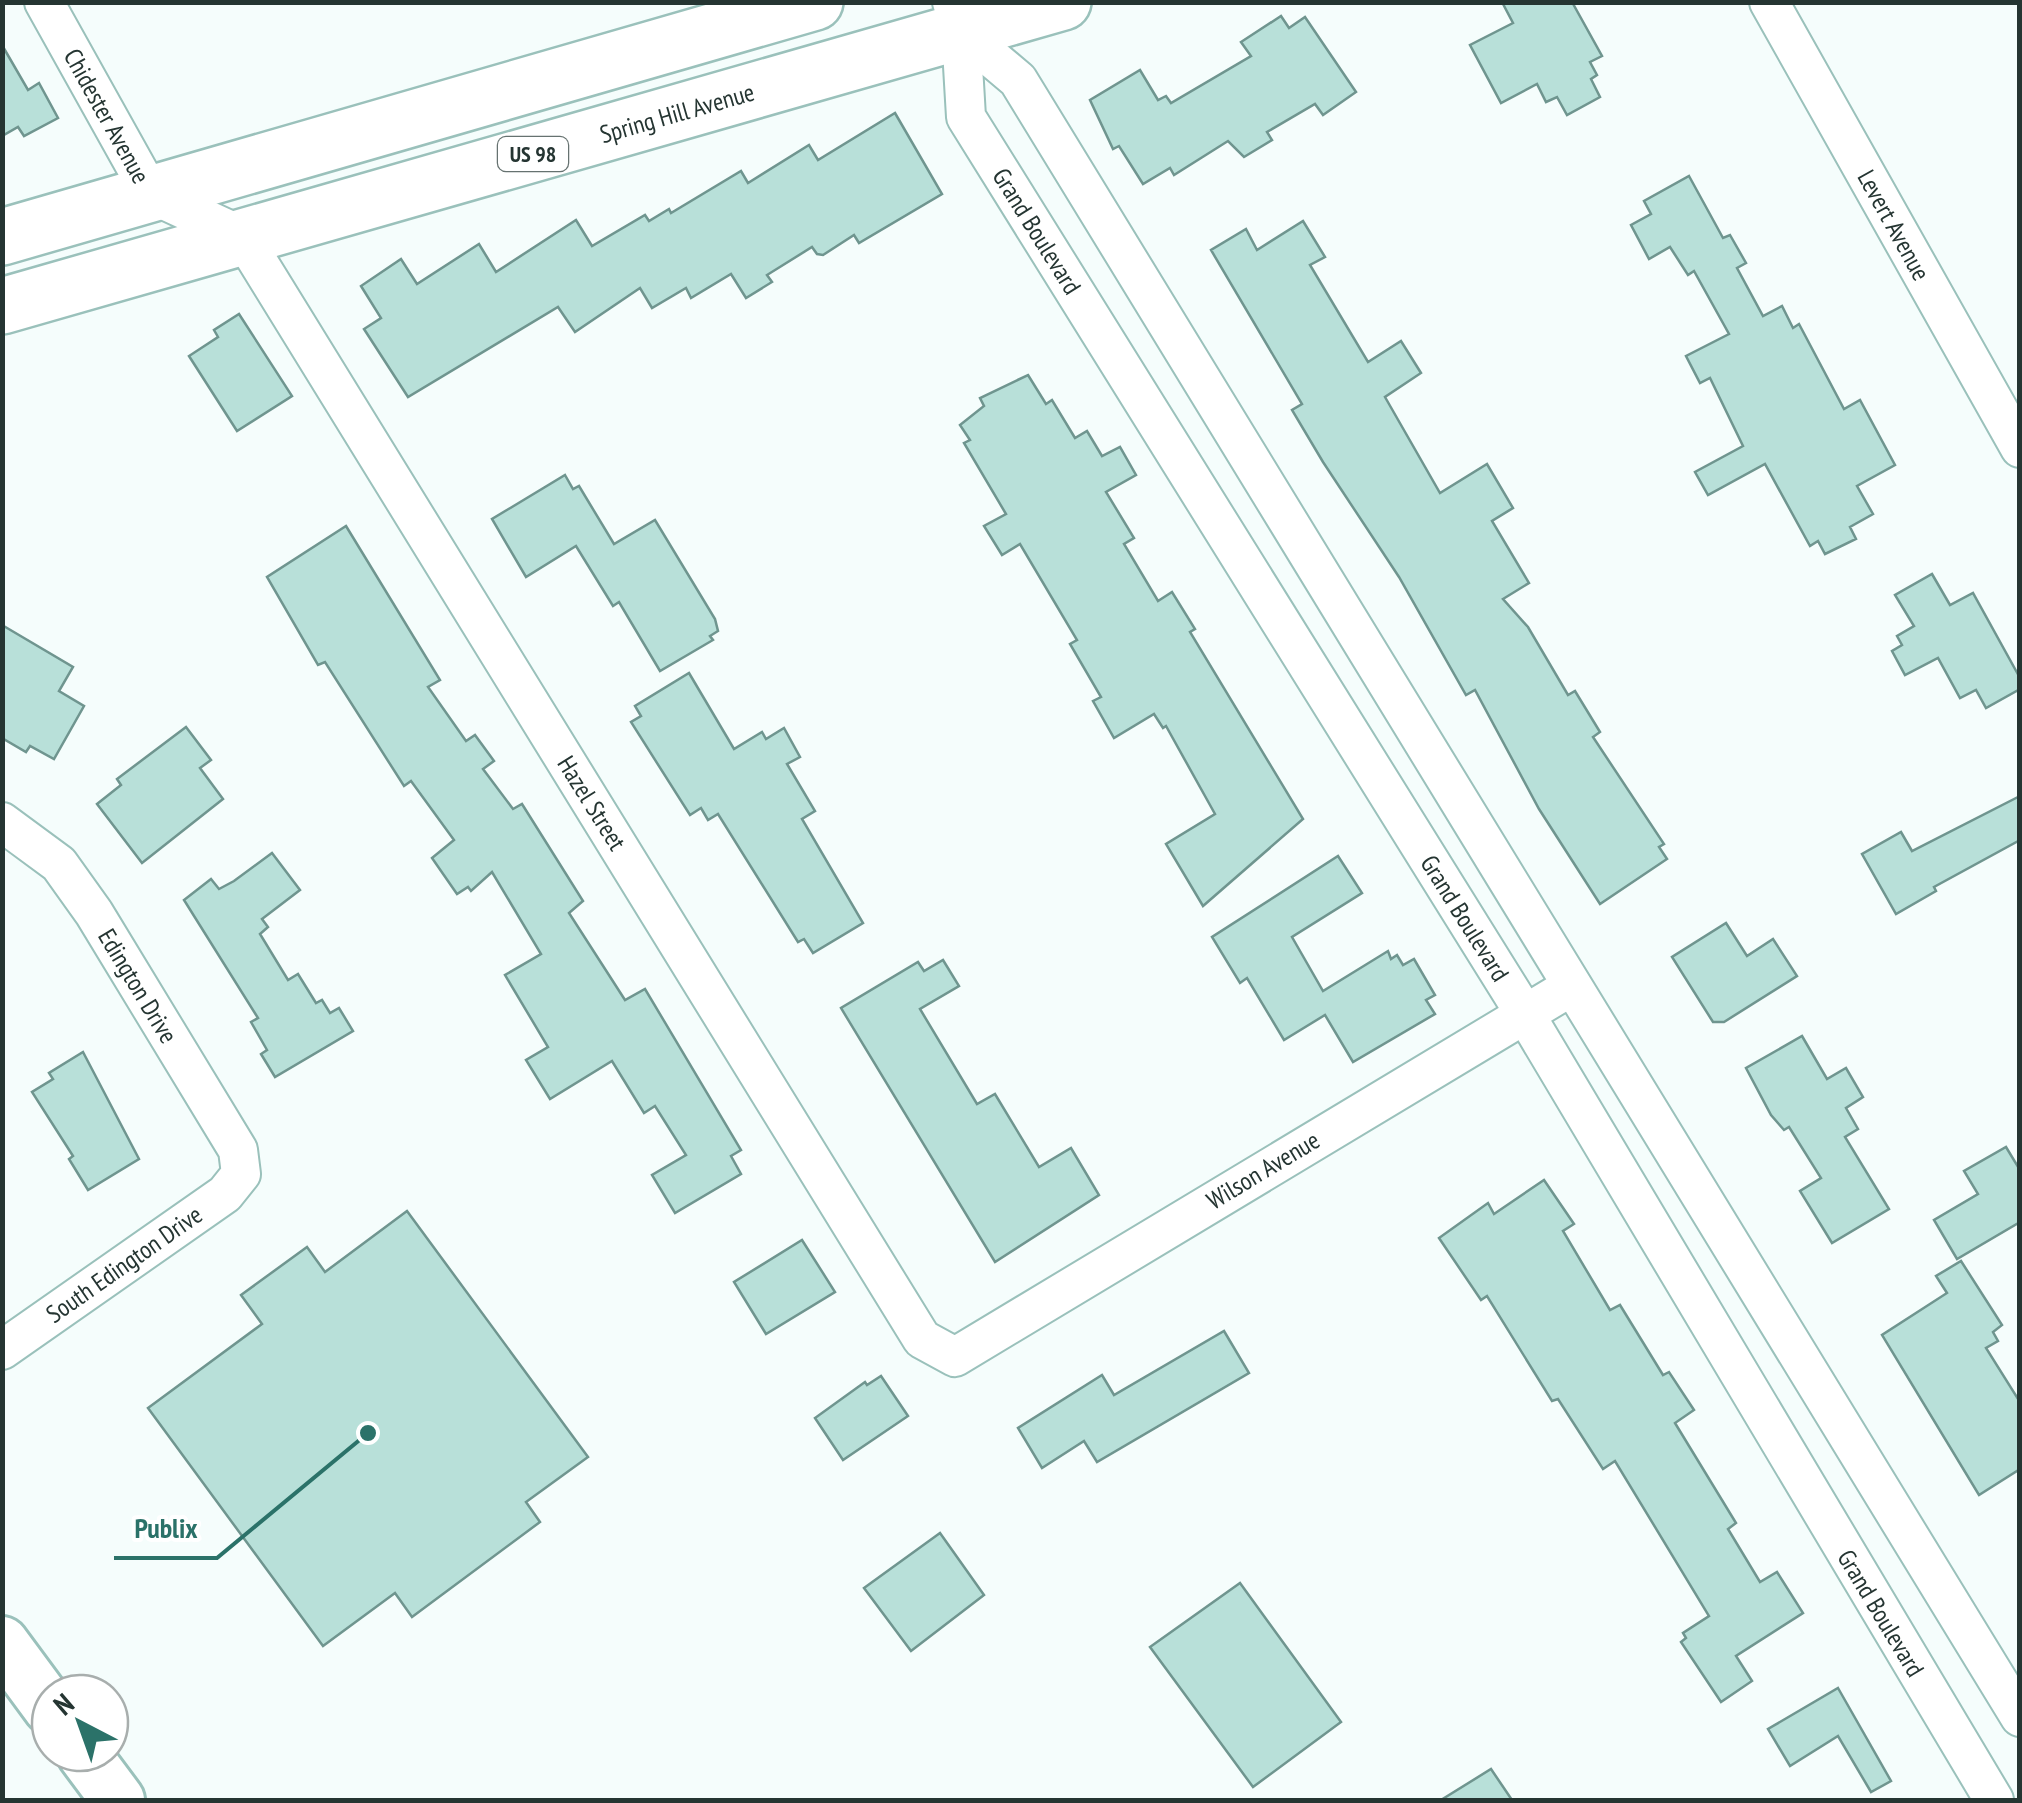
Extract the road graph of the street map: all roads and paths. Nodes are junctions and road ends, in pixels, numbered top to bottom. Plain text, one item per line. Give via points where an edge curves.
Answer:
1 (44, 2) edge
2 (815, 2) edge
3 (1064, 2) edge
4 (1770, 2) edge
5 (956, 17) edge
6 (152, 194) junction
7 (242, 236) junction
8 (2, 237) edge
9 (2, 306) edge
10 (2020, 448) edge
11 (2, 822) edge
12 (1572, 986) junction
13 (1525, 1014) junction
14 (241, 1174) joint
15 (2, 1350) edge
16 (955, 1356) joint
17 (2, 1643) edge
18 (30, 1681) edge
19 (2020, 1717) edge
20 (98, 1773) edge
21 (118, 1800) edge
22 (1994, 1800) edge

1 - 6 street, Chidester Avenue
2 - 6 main road
3 - 5 main road, Spring Hill Avenue / US 98
4 - 10 street, Levert Avenue
5 - 7 main road, Spring Hill Avenue / US 98
5 - 12 street via 1018,80
5 - 13 street, Grand Boulevard via 966,117
6 - 7 street, Chidester Avenue
6 - 8 main road
7 - 9 main road, Spring Hill Avenue / US 98
7 - 16 street, Hazel Street via 922,1338
11 - 14 street, Edington Drive via 59,864 94,913 238,1150
12 - 13 street, Wilson Avenue
12 - 19 street
13 - 16 street, Wilson Avenue
13 - 22 street, Grand Boulevard
14 - 15 street, South Edington Drive via 225,1194
17 - 18 street
20 - 21 street

